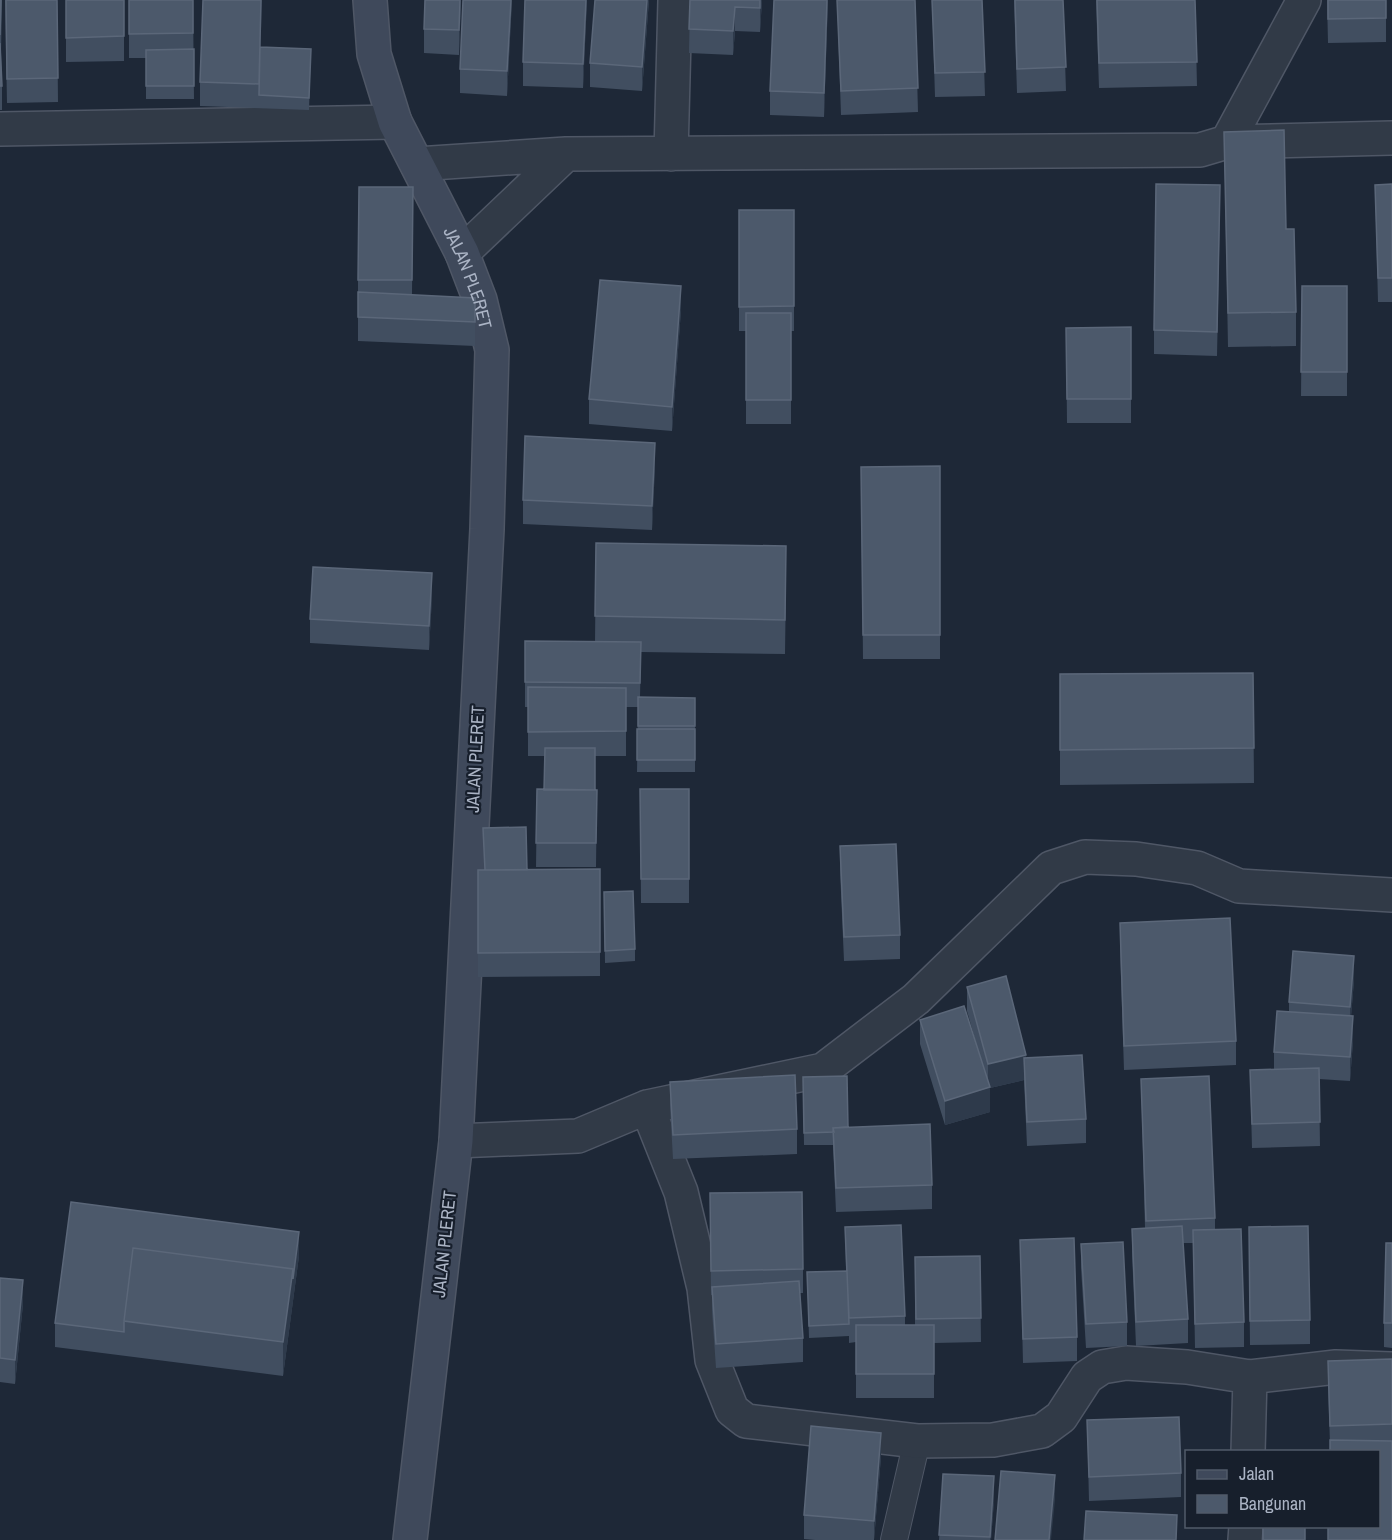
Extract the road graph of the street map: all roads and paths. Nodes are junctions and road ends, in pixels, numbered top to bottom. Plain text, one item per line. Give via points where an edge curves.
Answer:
1 (370, 0) edge
2 (675, 0) edge
3 (1304, 0) edge
4 (395, 122) junction
5 (0, 129) edge
6 (1392, 138) edge
7 (1227, 142) junction
8 (566, 154) junction
9 (671, 154) junction
10 (417, 164) junction
11 (462, 253) junction
12 (1392, 895) edge
13 (647, 1107) junction
14 (456, 1141) junction
15 (1392, 1369) edge
16 (1250, 1377) junction
17 (918, 1441) junction
18 (1248, 1450) edge
19 (410, 1540) edge
20 (894, 1540) edge

1 - 4 main road, JALAN PLERET via 374,54
2 - 9 street
3 - 7 street
4 - 5 street
4 - 10 main road, JALAN PLERET
6 - 7 street
7 - 9 street via 1200,150
8 - 9 street
8 - 10 street
8 - 11 street
10 - 11 main road, JALAN PLERET
11 - 14 main road, JALAN PLERET via 480,300 492,350 487,529
12 - 13 street via 1239,886 1197,868 1085,857 1051,868 916,999 823,1070
13 - 14 street via 578,1136
13 - 17 street via 681,1192 704,1288 712,1360 732,1410 746,1421
14 - 19 main road, JALAN PLERET
15 - 16 street via 1336,1367
16 - 17 street via 1187,1367 1126,1363 1102,1367 1087,1377 1061,1417 1042,1431 993,1440
16 - 18 street
17 - 20 lane

